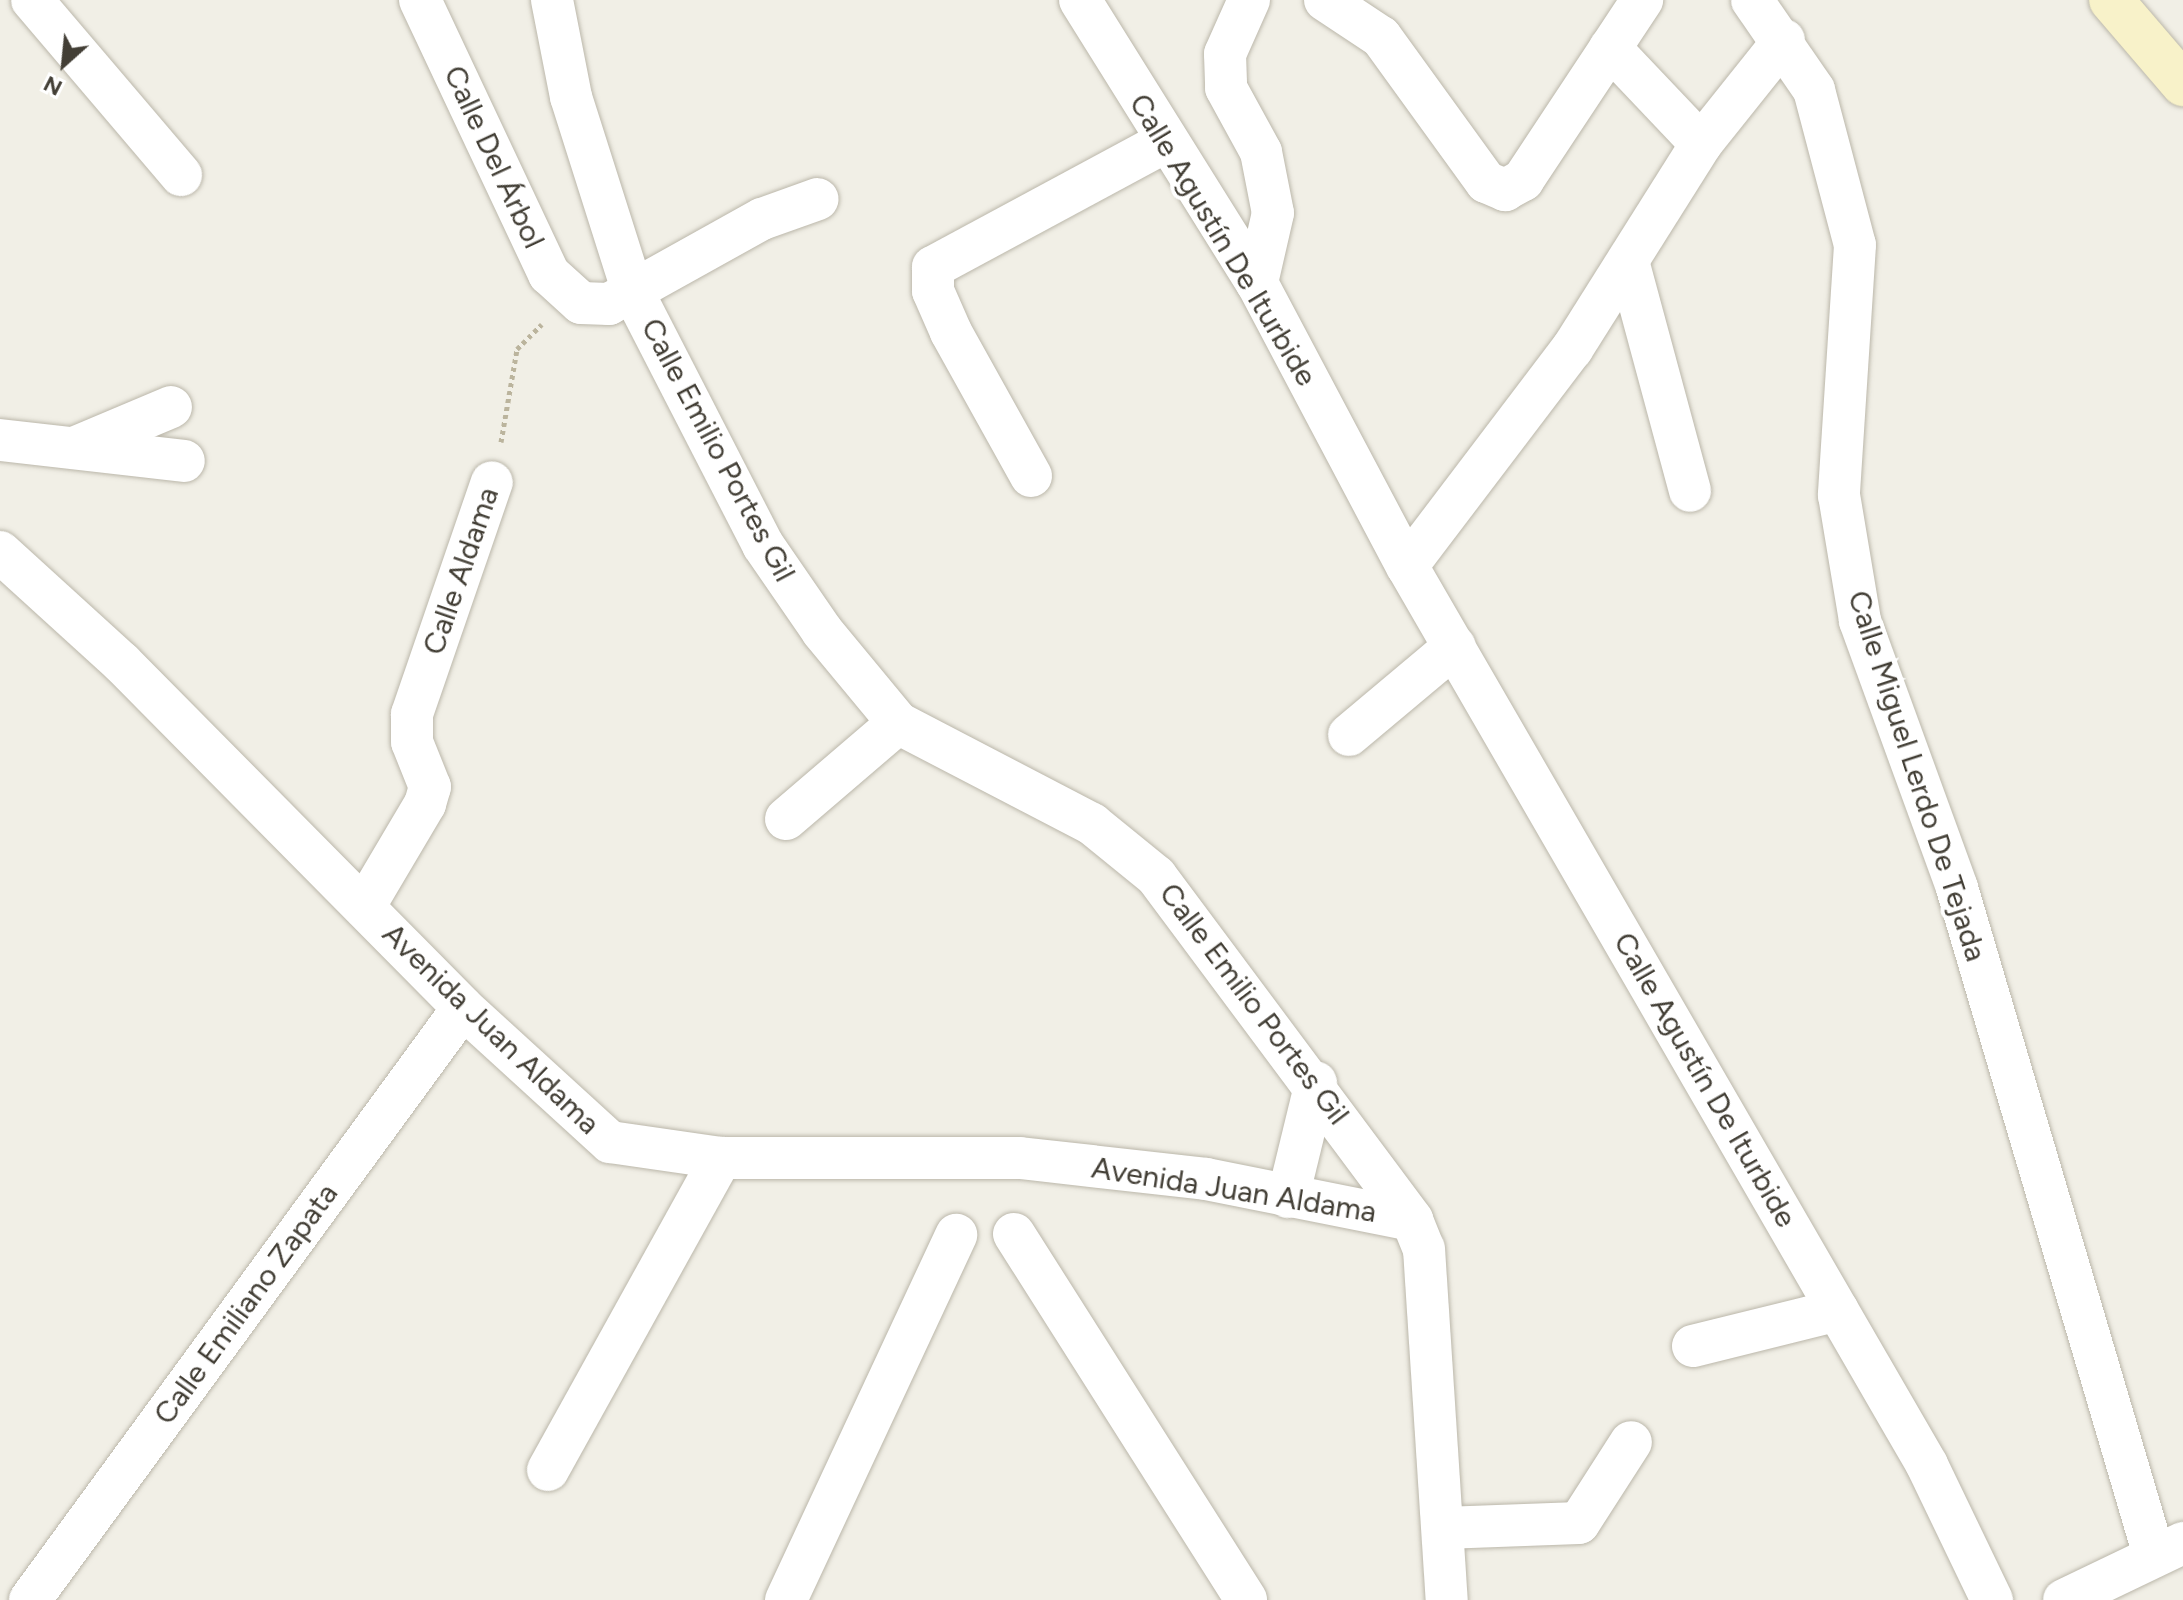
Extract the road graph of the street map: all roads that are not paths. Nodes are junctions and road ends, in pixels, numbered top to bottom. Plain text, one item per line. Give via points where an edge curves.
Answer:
1 (32, 0) edge
2 (420, 0) edge
3 (552, 0) edge
4 (1080, 0) edge
5 (1249, 0) edge
6 (1325, 0) edge
7 (1642, 0) edge
8 (1752, 0) edge
9 (2111, 0) edge
10 (1784, 40) junction
11 (1610, 48) junction
12 (2183, 84) edge
13 (1163, 143) junction
14 (1701, 144) junction
15 (181, 175) dead end
16 (818, 199) dead end
17 (1628, 261) junction
18 (1257, 283) junction
19 (633, 292) junction
20 (171, 407) dead end
21 (0, 440) edge
22 (72, 449) junction
23 (184, 461) dead end
24 (1031, 476) dead end
25 (492, 482) road end
26 (1690, 491) dead end
27 (0, 552) edge
28 (1407, 566) junction
29 (1455, 646) junction
30 (898, 723) junction
31 (1349, 735) dead end
32 (786, 819) dead end
33 (364, 907) junction
34 (463, 1008) junction
35 (1316, 1082) junction
36 (721, 1158) junction
37 (1288, 1197) junction
38 (1412, 1220) junction
39 (1014, 1234) dead end
40 (956, 1235) dead end
41 (1838, 1310) junction
42 (1693, 1346) dead end
43 (1631, 1442) dead end
44 (548, 1470) dead end
45 (1443, 1528) junction
46 (2168, 1549) edge
47 (30, 1600) edge
48 (786, 1600) edge
49 (1246, 1600) edge
50 (1447, 1600) edge
51 (1992, 1600) edge
52 (2064, 1600) edge

1 - 15 street
2 - 19 street, Calle Del Árbol via 549,274 581,303 599,307
3 - 19 street, Calle Emilio Portes Gil via 571,97
4 - 13 street, Calle Agustín De Iturbide
5 - 18 street via 1225,54 1226,77 1261,152 1273,213
6 - 11 street via 1381,37 1486,182 1505,190 1523,180
7 - 11 street
8 - 10 street, Calle Miguel Lerdo De Tejada
9 - 12 main road
10 - 14 street
10 - 46 street, Calle Miguel Lerdo De Tejada via 1814,90 1855,245 1839,495 1860,621 1957,888
11 - 14 street
13 - 18 street, Calle Agustín De Iturbide
13 - 24 street via 933,267 933,291 951,332
14 - 17 street
16 - 19 street via 762,219
17 - 26 street
17 - 28 street via 1572,349
18 - 28 street, Calle Agustín De Iturbide
19 - 30 street, Calle Emilio Portes Gil via 763,545 859,683
20 - 22 street
21 - 22 street
22 - 23 street
25 - 33 street, Calle Aldama via 412,714 412,742 430,787 425,804
27 - 33 street, Avenida Juan Aldama via 121,662
28 - 29 street, Calle Agustín De Iturbide
29 - 31 street
29 - 41 street, Calle Agustín De Iturbide
30 - 32 street
30 - 35 street, Calle Emilio Portes Gil via 1125,846 1189,911
33 - 34 street, Avenida Juan Aldama
34 - 36 street, Avenida Juan Aldama via 610,1142
34 - 47 street, Calle Emiliano Zapata
35 - 37 street
35 - 38 street, Calle Emilio Portes Gil
36 - 37 street, Avenida Juan Aldama via 1020,1158 1206,1179
36 - 44 street
37 - 38 street, Avenida Juan Aldama
38 - 45 street, Calle Emilio Portes Gil via 1424,1249
39 - 49 street
40 - 48 street
41 - 42 street
41 - 51 street, Calle Agustín De Iturbide via 1927,1465
43 - 45 street via 1579,1523
45 - 50 street, Calle Emilio Portes Gil
46 - 52 street

